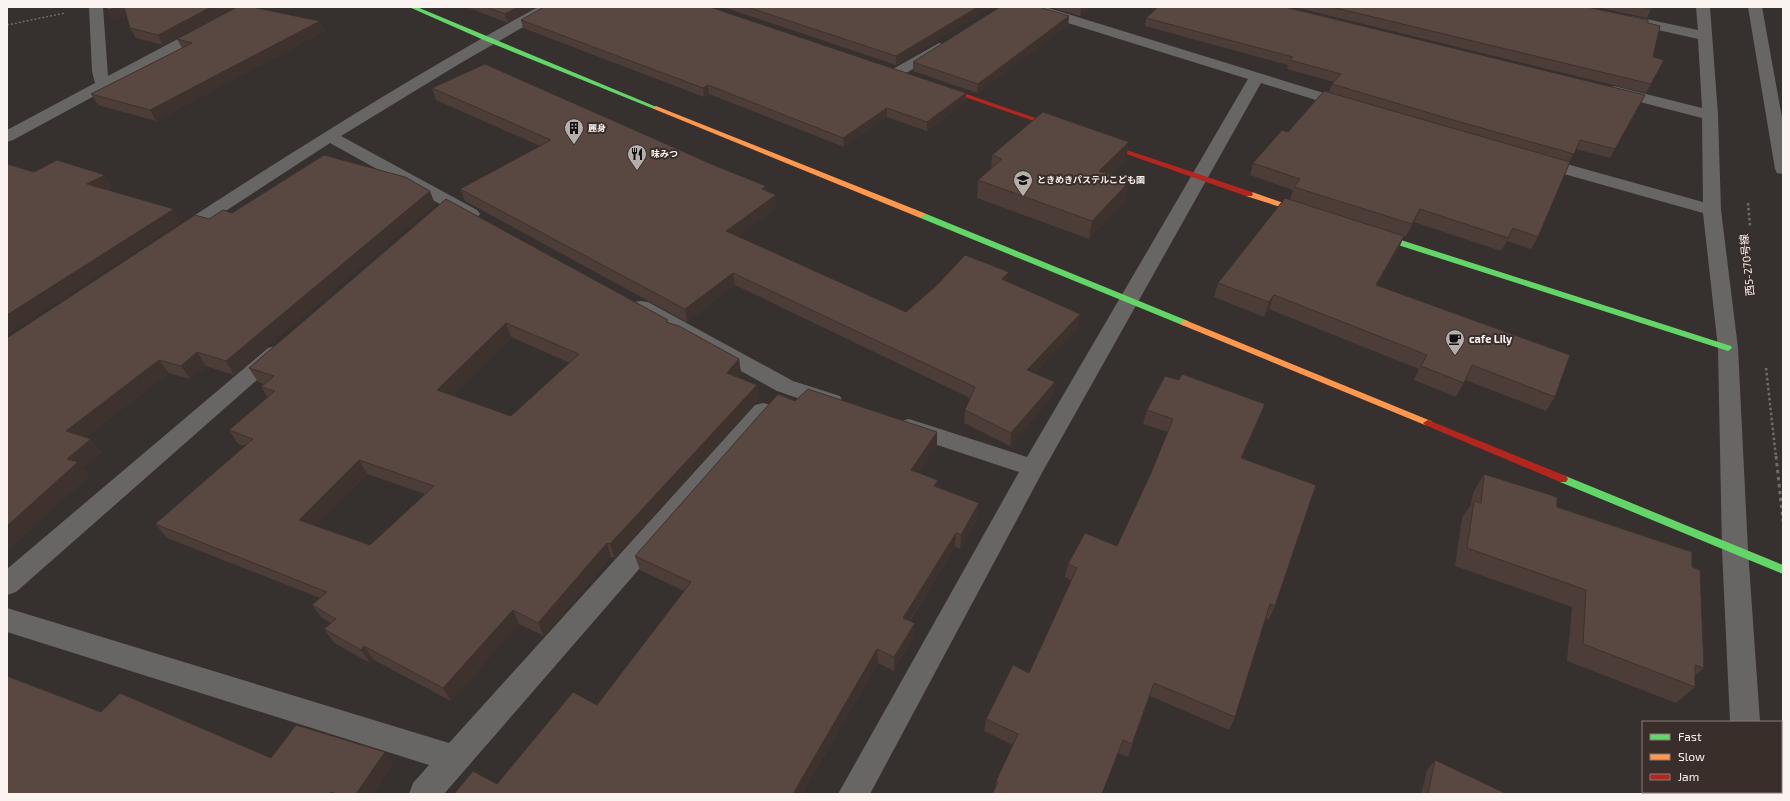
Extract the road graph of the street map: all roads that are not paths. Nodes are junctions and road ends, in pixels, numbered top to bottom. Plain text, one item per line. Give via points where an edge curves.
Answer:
1 (96, 7) edge
2 (248, 7) edge
3 (412, 7) edge
4 (548, 7) edge
5 (1031, 7) edge
6 (1703, 7) edge
7 (1755, 7) edge
8 (1622, 18) edge
9 (1705, 36) junction
10 (488, 40) junction
11 (950, 40) edge
12 (894, 71) joint
13 (913, 77) edge
14 (1257, 77) junction
15 (928, 82) edge
16 (103, 85) junction
17 (1602, 88) edge
18 (1361, 109) edge
19 (1710, 115) junction
20 (1068, 131) edge
21 (328, 136) junction
22 (7, 137) edge
23 (1090, 139) edge
24 (1525, 157) edge
25 (1783, 169) edge
26 (1200, 178) junction
27 (450, 202) junction
28 (1712, 210) junction
29 (1321, 217) edge
30 (432, 218) edge
31 (485, 222) edge
32 (1366, 231) edge
33 (164, 244) edge
34 (625, 298) edge
35 (1131, 300) junction
36 (289, 342) edge
37 (1728, 348) junction
38 (785, 386) junction
39 (853, 408) edge
40 (890, 421) edge
41 (1033, 468) junction
42 (1735, 550) junction
43 (1783, 570) edge
44 (7, 584) edge
45 (7, 620) edge
46 (1745, 721) edge
47 (454, 758) junction
48 (424, 794) edge
49 (853, 794) edge

1 - 16 street via 99,71
2 - 16 street
3 - 10 street
4 - 10 street
5 - 14 street
6 - 9 street
7 - 25 street
8 - 9 street
9 - 19 street
10 - 21 street
10 - 35 street
11 - 12 street
12 - 13 street
14 - 18 street
14 - 26 street
15 - 20 street
16 - 22 street
17 - 19 street
19 - 28 street
21 - 27 street
21 - 33 street
23 - 26 street
24 - 28 street
26 - 29 street
26 - 35 street
27 - 30 street
27 - 31 street
28 - 37 street
32 - 37 street
34 - 38 street
35 - 41 street
35 - 42 street
36 - 44 street
37 - 42 street
38 - 39 street
38 - 47 street
40 - 41 street
41 - 49 street
42 - 43 street
42 - 46 street
45 - 47 street
47 - 48 street

